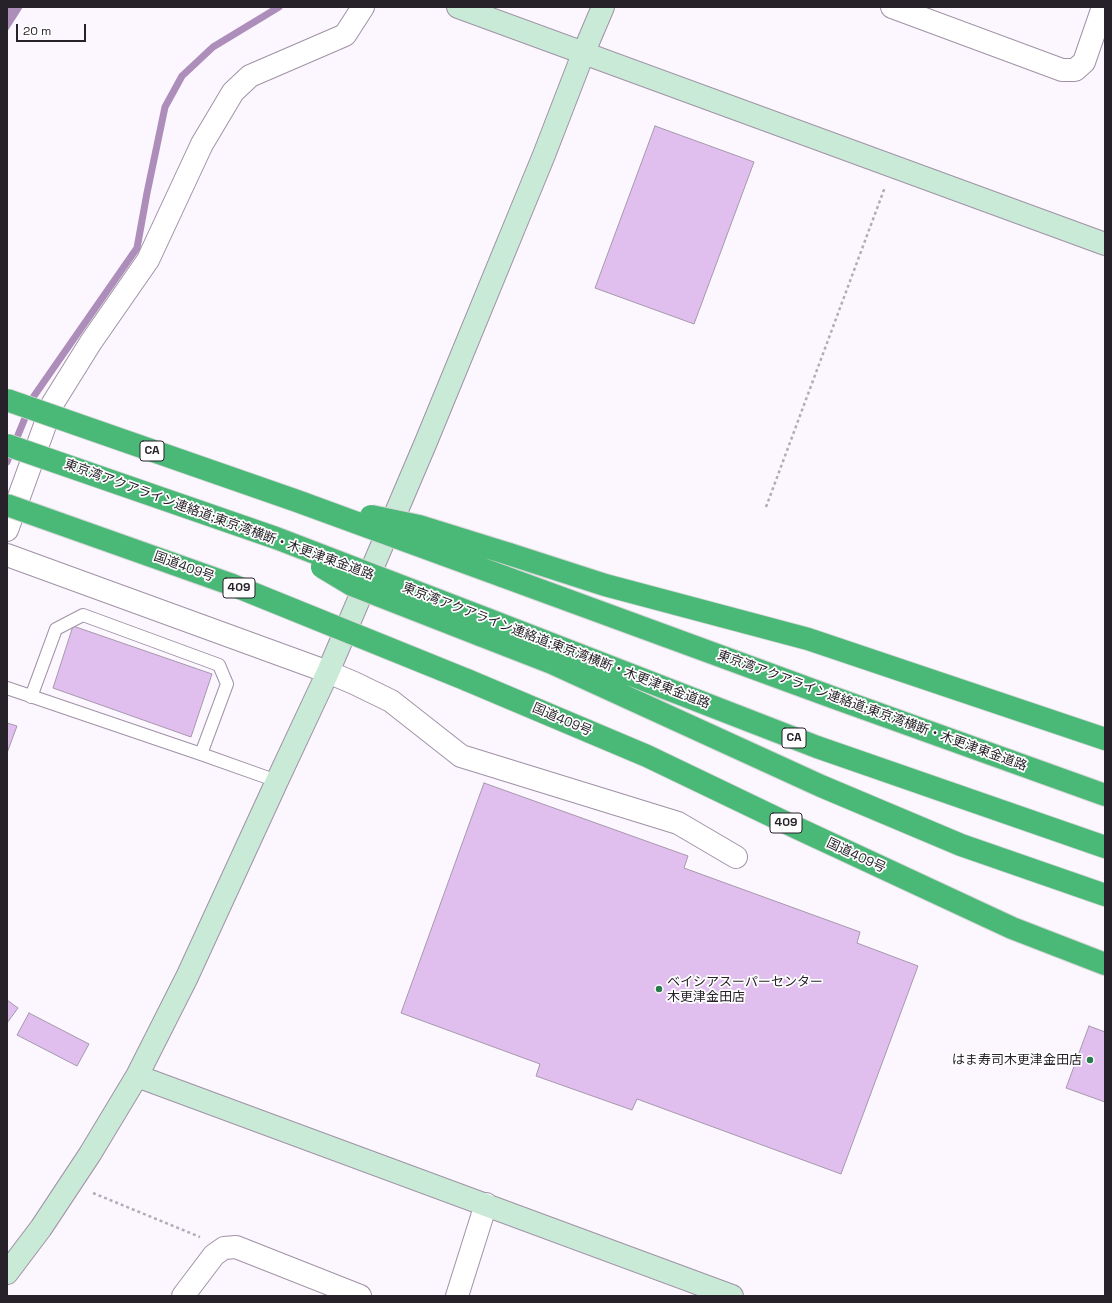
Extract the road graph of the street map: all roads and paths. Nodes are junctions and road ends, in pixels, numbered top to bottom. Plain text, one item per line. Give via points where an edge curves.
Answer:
1 (363, 7) edge
2 (458, 7) edge
3 (604, 7) edge
4 (892, 7) edge
5 (1104, 7) edge
6 (583, 54) junction
7 (892, 166) junction
8 (1105, 244) edge
9 (7, 400) edge
10 (7, 445) edge
11 (297, 501) junction
12 (7, 505) edge
13 (766, 508) dead end
14 (7, 530) edge
15 (7, 555) edge
16 (483, 627) junction
17 (328, 672) junction
18 (7, 688) edge
19 (31, 697) junction
20 (1105, 739) edge
21 (201, 754) junction
22 (277, 781) junction
23 (1105, 795) edge
24 (1105, 847) edge
25 (736, 857) dead end
26 (1105, 895) edge
27 (1105, 964) edge
28 (137, 1076) junction
29 (93, 1193) dead end
30 (486, 1204) junction
31 (224, 1248) junction
32 (7, 1273) edge
33 (183, 1296) edge
34 (360, 1296) edge
35 (457, 1296) edge
36 (732, 1296) edge

1 - 14 street via 345,35 250,76 233,92 202,144 148,260 91,342 53,403
2 - 6 street
3 - 6 street
4 - 5 street via 1062,70 1075,70 1084,62
6 - 7 street
6 - 17 street via 544,155
7 - 8 street
7 - 13 path
9 - 11 highway, 東京湾アクアライン連絡道;東京湾横断・木更津東金道路 / CA, bridge
10 - 16 highway, 東京湾アクアライン連絡道;東京湾横断・木更津東金道路 / CA, bridge via 276,538
11 - 20 highway, bridge via 419,526 605,585 808,639
11 - 23 highway, 東京湾アクアライン連絡道;東京湾横断・木更津東金道路 / CA, bridge
12 - 27 highway, 国道409号 / 409, bridge via 230,584 467,680 647,756 1012,928
15 - 17 street
16 - 24 highway, 東京湾アクアライン連絡道;東京湾横断・木更津東金道路 / CA
16 - 26 highway via 552,663 821,786 961,845
17 - 22 street
17 - 25 street via 391,701 461,756 678,823
18 - 19 lane
19 - 21 lane
19 - 21 lane via 56,629 83,615 219,665 227,684
21 - 22 lane
22 - 28 street via 187,977
28 - 30 street
28 - 32 street via 90,1154 41,1228
29 - 31 path
30 - 35 street
30 - 36 street
31 - 33 street via 214,1255
31 - 34 street via 236,1247

